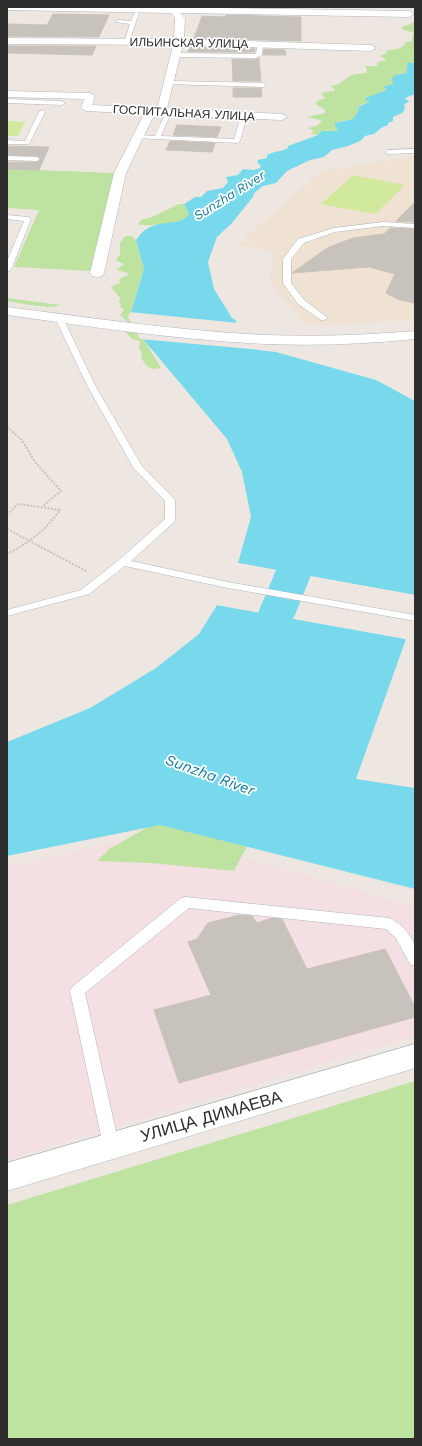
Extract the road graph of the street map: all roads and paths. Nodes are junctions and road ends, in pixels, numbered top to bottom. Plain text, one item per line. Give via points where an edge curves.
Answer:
1 (7, 7) edge
2 (18, 7) edge
3 (123, 8) edge
4 (174, 11) junction
5 (137, 13) dead end
6 (412, 14) edge
7 (10, 17) dead end
8 (133, 23) junction
9 (114, 32) junction
10 (7, 41) edge
11 (126, 42) junction
12 (179, 42) junction
13 (260, 44) junction
14 (371, 48) dead end
15 (176, 55) junction
16 (169, 83) junction
17 (263, 84) dead end
18 (7, 94) edge
19 (7, 101) edge
20 (62, 103) dead end
21 (157, 111) junction
22 (168, 111) junction
23 (42, 112) dead end
24 (244, 115) junction
25 (282, 117) dead end
26 (138, 137) junction
27 (157, 138) junction
28 (7, 142) edge
29 (388, 152) dead end
30 (415, 152) edge
31 (7, 158) edge
32 (37, 159) dead end
33 (7, 217) edge
34 (415, 226) edge
35 (7, 270) edge
36 (97, 273) dead end
37 (7, 311) edge
38 (59, 318) junction
39 (324, 318) dead end
40 (415, 336) edge
41 (7, 427) edge
42 (42, 507) junction
43 (7, 515) edge
44 (7, 529) edge
45 (31, 542) junction
46 (7, 554) edge
47 (123, 562) junction
48 (101, 579) junction
49 (7, 613) edge
50 (414, 618) edge
51 (415, 960) edge
52 (415, 1056) edge
53 (112, 1145) junction
54 (7, 1177) edge

1 - 2 street
2 - 3 street
2 - 7 street
3 - 4 street
3 - 9 street
4 - 6 street
4 - 12 street via 180,18
5 - 8 lane
8 - 9 lane
8 - 11 lane
9 - 10 street, ИЛЬИНСКАЯ УЛИЦА
9 - 11 street, ИЛЬИНСКАЯ УЛИЦА
11 - 12 street, ИЛЬИНСКАЯ УЛИЦА
12 - 13 street, ИЛЬИНСКАЯ УЛИЦА
12 - 15 street
13 - 14 street, ИЛЬИНСКАЯ УЛИЦА
13 - 15 lane via 258,55 255,56
15 - 16 street
16 - 17 lane
16 - 21 street via 163,106
18 - 21 street, ГОСПИТАЛЬНАЯ УЛИЦА via 90,96 86,108
19 - 20 lane
21 - 22 street, ГОСПИТАЛЬНАЯ УЛИЦА
21 - 26 street via 147,117
22 - 24 street, ГОСПИТАЛЬНАЯ УЛИЦА
22 - 27 lane
23 - 28 lane via 27,143
24 - 25 street, ГОСПИТАЛЬНАЯ УЛИЦА
24 - 27 lane via 237,141
26 - 27 lane
26 - 36 street via 120,173
29 - 30 lane
31 - 32 lane
33 - 35 lane via 28,219
34 - 39 lane via 383,224 334,230 301,242 287,259 287,283 301,302
37 - 38 street
38 - 40 street via 224,337 315,340
38 - 47 lane via 92,387 138,467 170,500 170,520
41 - 42 path via 22,440 35,462 61,491
42 - 43 path via 18,504
42 - 45 path via 60,510 50,525
44 - 45 path
45 - 46 path
45 - 48 path
47 - 48 lane
47 - 50 lane via 228,585
48 - 49 lane via 85,592
51 - 53 lane via 401,934 389,924 186,902 77,991
52 - 53 street, УЛИЦА ДИМАЕВА
53 - 54 street, УЛИЦА ДИМАЕВА

